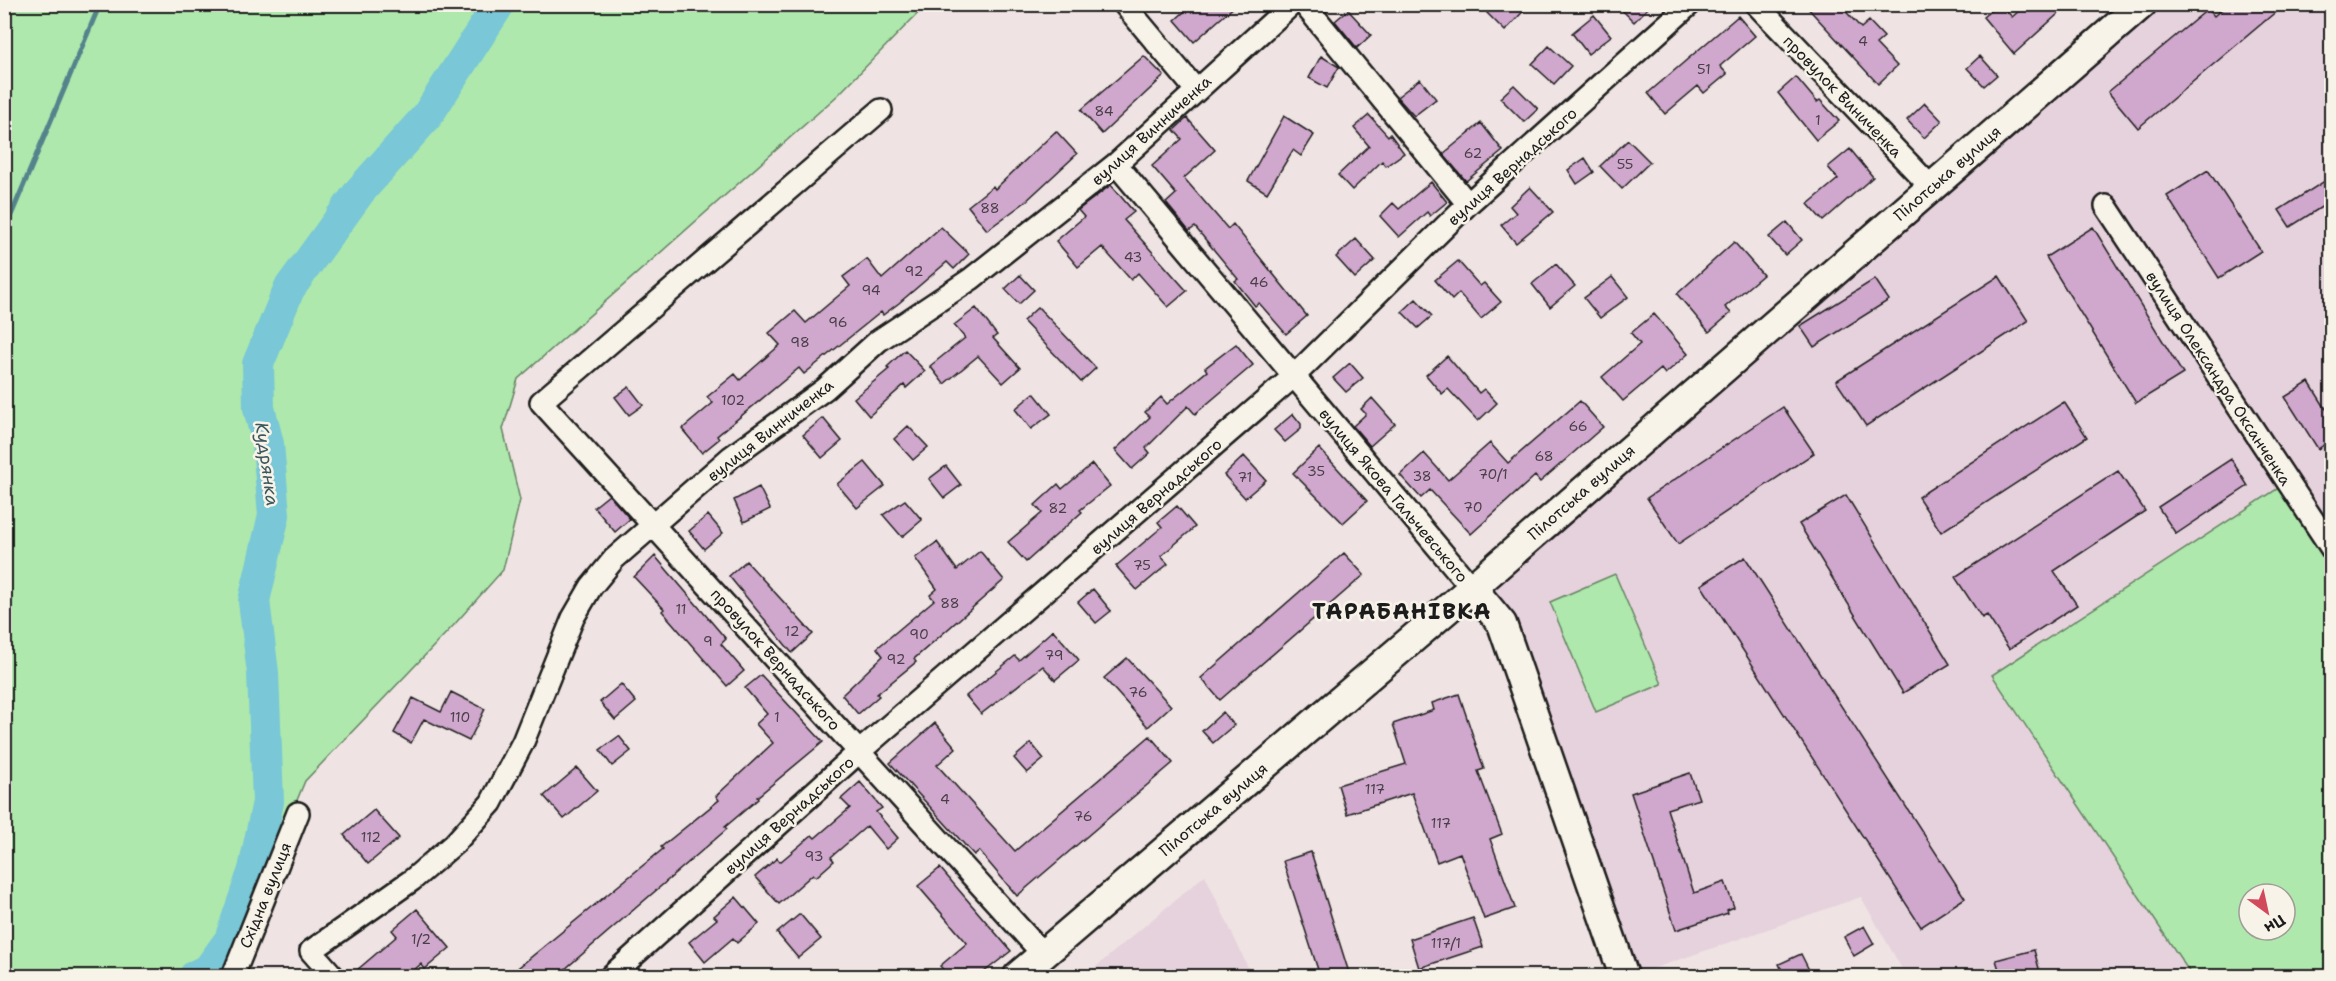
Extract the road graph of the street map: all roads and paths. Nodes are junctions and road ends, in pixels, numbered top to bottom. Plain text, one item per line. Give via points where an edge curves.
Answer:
1 (1124, 4) edge
2 (1292, 4) edge
3 (1304, 4) edge
4 (1690, 4) edge
5 (1756, 4) edge
6 (2142, 4) edge
7 (1196, 90) junction
8 (882, 110) dead end
9 (1116, 164) junction
10 (1931, 187) junction
11 (1468, 204) junction
12 (2106, 206) dead end
13 (1294, 376) junction
14 (654, 526) junction
15 (2331, 549) edge
16 (1472, 588) junction
17 (860, 751) junction
18 (298, 813) dead end
19 (1043, 954) junction
20 (233, 976) edge
21 (333, 976) edge
22 (611, 976) edge
23 (1018, 976) edge
24 (1624, 976) edge

1 - 7 street
2 - 7 street, вулиця Винниченка
3 - 11 street
4 - 11 street, вулиця Вернадського
5 - 10 street, провулок Виниченка
6 - 10 street, Пілотська вулиця
7 - 9 street, вулиця Винниченка
8 - 14 street, провулок Вернадського via 541,402
9 - 13 street, вулиця Якова Гальчевського
9 - 14 street, вулиця Винниченка via 971,279 878,341 825,389 731,457
10 - 16 street, Пілотська вулиця
11 - 13 street, вулиця Вернадського
12 - 15 street, вулиця Олександра Оксанченка
13 - 16 street, вулиця Якова Гальчевського
13 - 17 street, вулиця Вернадського
14 - 17 street, провулок Вернадського
14 - 21 street, вулиця Винниченка via 614,559 591,587 573,618 523,742 491,803 456,843 412,880 311,951
16 - 19 street, Пілотська вулиця
16 - 24 street, вулиця Якова Гальчевського via 1502,624
17 - 19 street, провулок Вернадського
17 - 22 street, вулиця Вернадського
18 - 20 street, Східна вулиця
19 - 23 street, Пілотська вулиця

